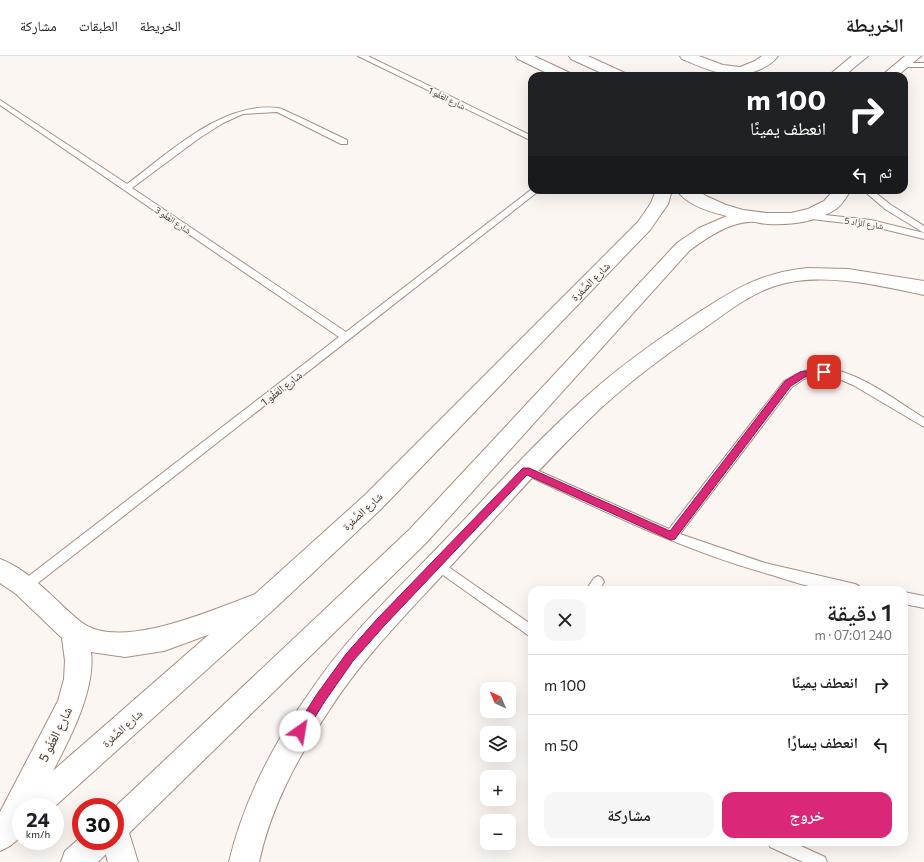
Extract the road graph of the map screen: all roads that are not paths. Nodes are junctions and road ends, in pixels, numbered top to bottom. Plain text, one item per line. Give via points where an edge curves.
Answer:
1 (362, 56) edge
2 (523, 56) edge
3 (576, 56) edge
4 (687, 56) edge
5 (771, 56) edge
6 (861, 56) edge
7 (914, 56) edge
8 (902, 65) junction
9 (924, 65) edge
10 (557, 72) edge
11 (611, 72) edge
12 (840, 72) edge
13 (893, 72) edge
14 (0, 102) edge
15 (528, 137) edge
16 (344, 142) dead end
17 (126, 188) junction
18 (531, 194) edge
19 (662, 194) edge
20 (691, 194) edge
21 (840, 194) edge
22 (872, 194) edge
23 (804, 216) junction
24 (746, 217) junction
25 (924, 230) edge
26 (924, 236) edge
27 (924, 288) edge
28 (346, 337) junction
29 (924, 423) edge
30 (526, 470) junction
31 (671, 536) junction
32 (437, 564) junction
33 (0, 570) edge
34 (25, 586) junction
35 (837, 586) edge
36 (908, 599) edge
37 (924, 602) edge
38 (263, 603) junction
39 (528, 629) edge
40 (73, 631) junction
41 (43, 798) edge
42 (124, 817) edge
43 (9, 828) edge
44 (783, 846) edge
45 (89, 850) edge
46 (119, 850) edge
47 (76, 862) edge
48 (123, 862) edge
49 (244, 862) edge
50 (820, 862) edge

1 - 15 lane, شارع العَفُو 1
2 - 10 street
3 - 11 street
4 - 5 street via 718,68 739,71 757,67
6 - 12 street
7 - 8 street
8 - 9 lane
8 - 13 street
14 - 17 lane, شارع العَفُو 3
16 - 17 lane via 278,110 242,112 220,121 195,137
17 - 28 lane, شارع العَفُو 3
18 - 28 lane, شارع العَفُو 1
19 - 38 street, شارع الصَّفرة via 652,215 634,237 373,502
20 - 24 street via 724,211
21 - 23 street via 832,203
22 - 25 lane, شارع الزَّاد 5
23 - 24 street via 779,219
23 - 26 lane, شارع الزَّاد 5 via 871,223
24 - 42 street via 717,225 683,247 418,536
27 - 30 street via 866,278 815,274 788,276 764,283 685,332 646,360 582,413
28 - 34 lane, شارع العَفُو 1
29 - 31 lane via 847,376 824,372 803,374 788,384
30 - 31 lane
30 - 32 street
31 - 35 lane via 754,565
32 - 39 lane
32 - 49 street via 380,623 321,698 293,742 271,785 248,842
33 - 34 street
34 - 40 street
36 - 37 lane
38 - 40 street via 164,639 145,643 106,643 88,639
38 - 41 street, شارع الصَّفرة
40 - 43 street, شارع العَفُو 5 via 79,662 72,698
44 - 50 lane
45 - 47 street
46 - 48 street

